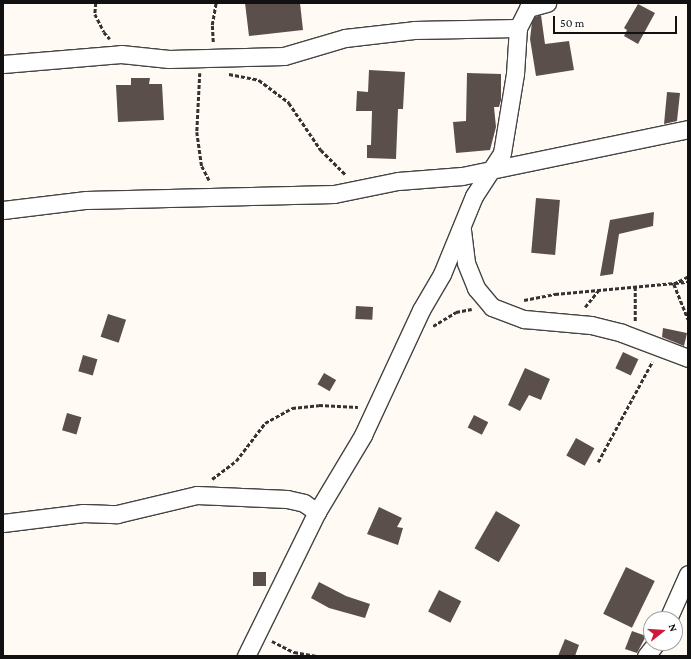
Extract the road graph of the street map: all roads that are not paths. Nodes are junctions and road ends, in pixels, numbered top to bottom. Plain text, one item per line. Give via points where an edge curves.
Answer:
1 (547, 3) edge
2 (518, 28) junction
3 (3, 64) edge
4 (688, 129) edge
5 (491, 170) junction
6 (3, 210) edge
7 (462, 228) junction
8 (688, 358) edge
9 (317, 512) junction
10 (3, 523) edge
11 (688, 574) edge
12 (672, 611) edge
13 (246, 656) edge

1 - 2 street via 528,8
2 - 3 street via 414,30 345,38 284,56 169,59 129,55
2 - 5 street via 515,74 502,153
4 - 5 street
5 - 6 street via 462,176 398,181 334,194 86,200
5 - 7 street via 474,196
7 - 8 street via 466,263 476,288 492,306 524,319 558,320 591,325 636,338 660,350
7 - 9 street via 363,435
9 - 10 street via 304,503 288,499 197,495 117,514 83,513
9 - 13 street
11 - 12 street

